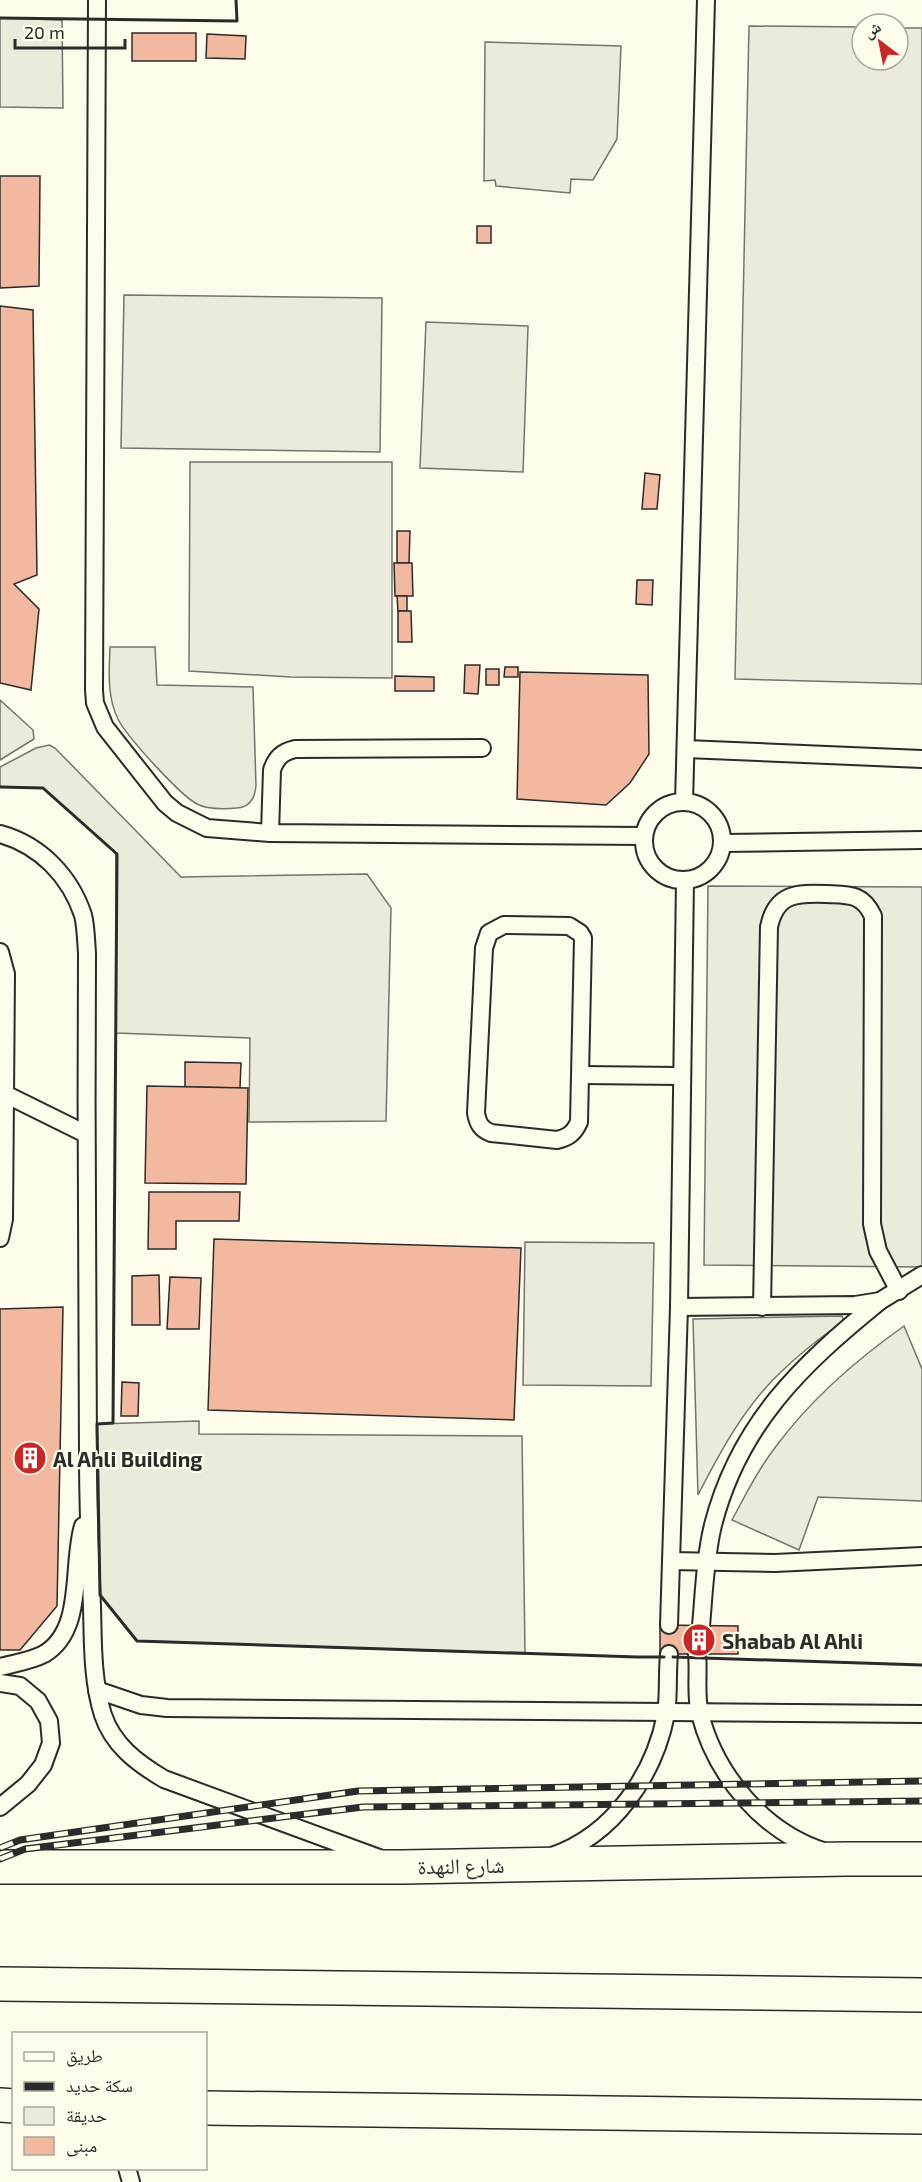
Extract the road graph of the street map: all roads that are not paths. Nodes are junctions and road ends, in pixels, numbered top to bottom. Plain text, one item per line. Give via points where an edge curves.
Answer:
1 (97, 0) edge
2 (706, 0) edge
3 (482, 748) dead end
4 (686, 749) junction
5 (922, 759) edge
6 (684, 802) junction
7 (270, 833) junction
8 (0, 834) edge
9 (644, 836) junction
10 (922, 840) edge
11 (723, 843) junction
12 (685, 881) junction
13 (0, 952) edge
14 (580, 1075) junction
15 (680, 1076) junction
16 (5, 1094) junction
17 (86, 1134) junction
18 (0, 1238) edge
19 (922, 1275) edge
20 (899, 1291) junction
21 (880, 1301) junction
22 (679, 1307) junction
23 (762, 1307) junction
24 (88, 1508) junction
25 (922, 1556) edge
26 (670, 1561) junction
27 (708, 1562) junction
28 (669, 1625) dead end
29 (700, 1626) dead end
30 (669, 1654) dead end
31 (697, 1654) dead end
32 (0, 1667) edge
33 (0, 1683) edge
34 (97, 1690) junction
35 (666, 1711) junction
36 (699, 1712) junction
37 (922, 1714) edge
38 (0, 1807) edge
39 (847, 1859) junction
40 (922, 1859) edge
41 (531, 1863) junction
42 (0, 1867) edge
43 (403, 1867) junction
44 (0, 1984) edge
45 (922, 1995) edge
46 (207, 2108) edge
47 (922, 2117) edge

1 - 7 lane via 95,703 112,738 177,813 207,828
2 - 4 lane
3 - 7 lane via 286,751 272,770
4 - 5 lane
4 - 6 lane
6 - 9 lane via 657,811
6 - 11 lane via 699,805 712,814
7 - 9 lane
8 - 17 lane via 18,839 48,858 70,885 84,917
9 - 12 lane via 645,853 654,868 668,878
10 - 11 lane
11 - 12 lane via 717,862 704,875
12 - 15 lane
13 - 16 lane via 6,974
14 - 14 lane via 584,945 580,933 569,926 496,927 485,940 484,948 477,1122 491,1133 567,1138 579,1122
14 - 15 lane
15 - 22 lane
16 - 17 lane
16 - 18 lane via 4,1219
17 - 24 lane
19 - 20 lane
20 - 21 lane
20 - 23 lane via 878,1251 872,1224 873,916 857,897 801,893 783,901 769,927
21 - 23 lane
21 - 27 lane via 788,1384 750,1436 724,1487 712,1528
22 - 23 lane
22 - 26 lane
24 - 32 lane via 80,1534 72,1616 67,1628 46,1653
24 - 34 lane
25 - 27 lane
26 - 27 lane
26 - 28 lane
27 - 29 lane
30 - 35 lane
31 - 36 lane
33 - 38 lane via 20,1686 38,1701 49,1720 51,1743 43,1765 28,1784
34 - 35 lane via 141,1705 166,1708
34 - 43 lane via 112,1735 143,1767 164,1779
35 - 36 lane
35 - 41 lane via 648,1770 611,1819 560,1853
36 - 37 lane
36 - 39 lane via 723,1770 764,1817 789,1835
39 - 40 main road, شارع النهدة
39 - 41 main road, شارع النهدة
41 - 43 main road, شارع النهدة
42 - 43 main road, شارع النهدة
44 - 45 main road
46 - 47 main road

